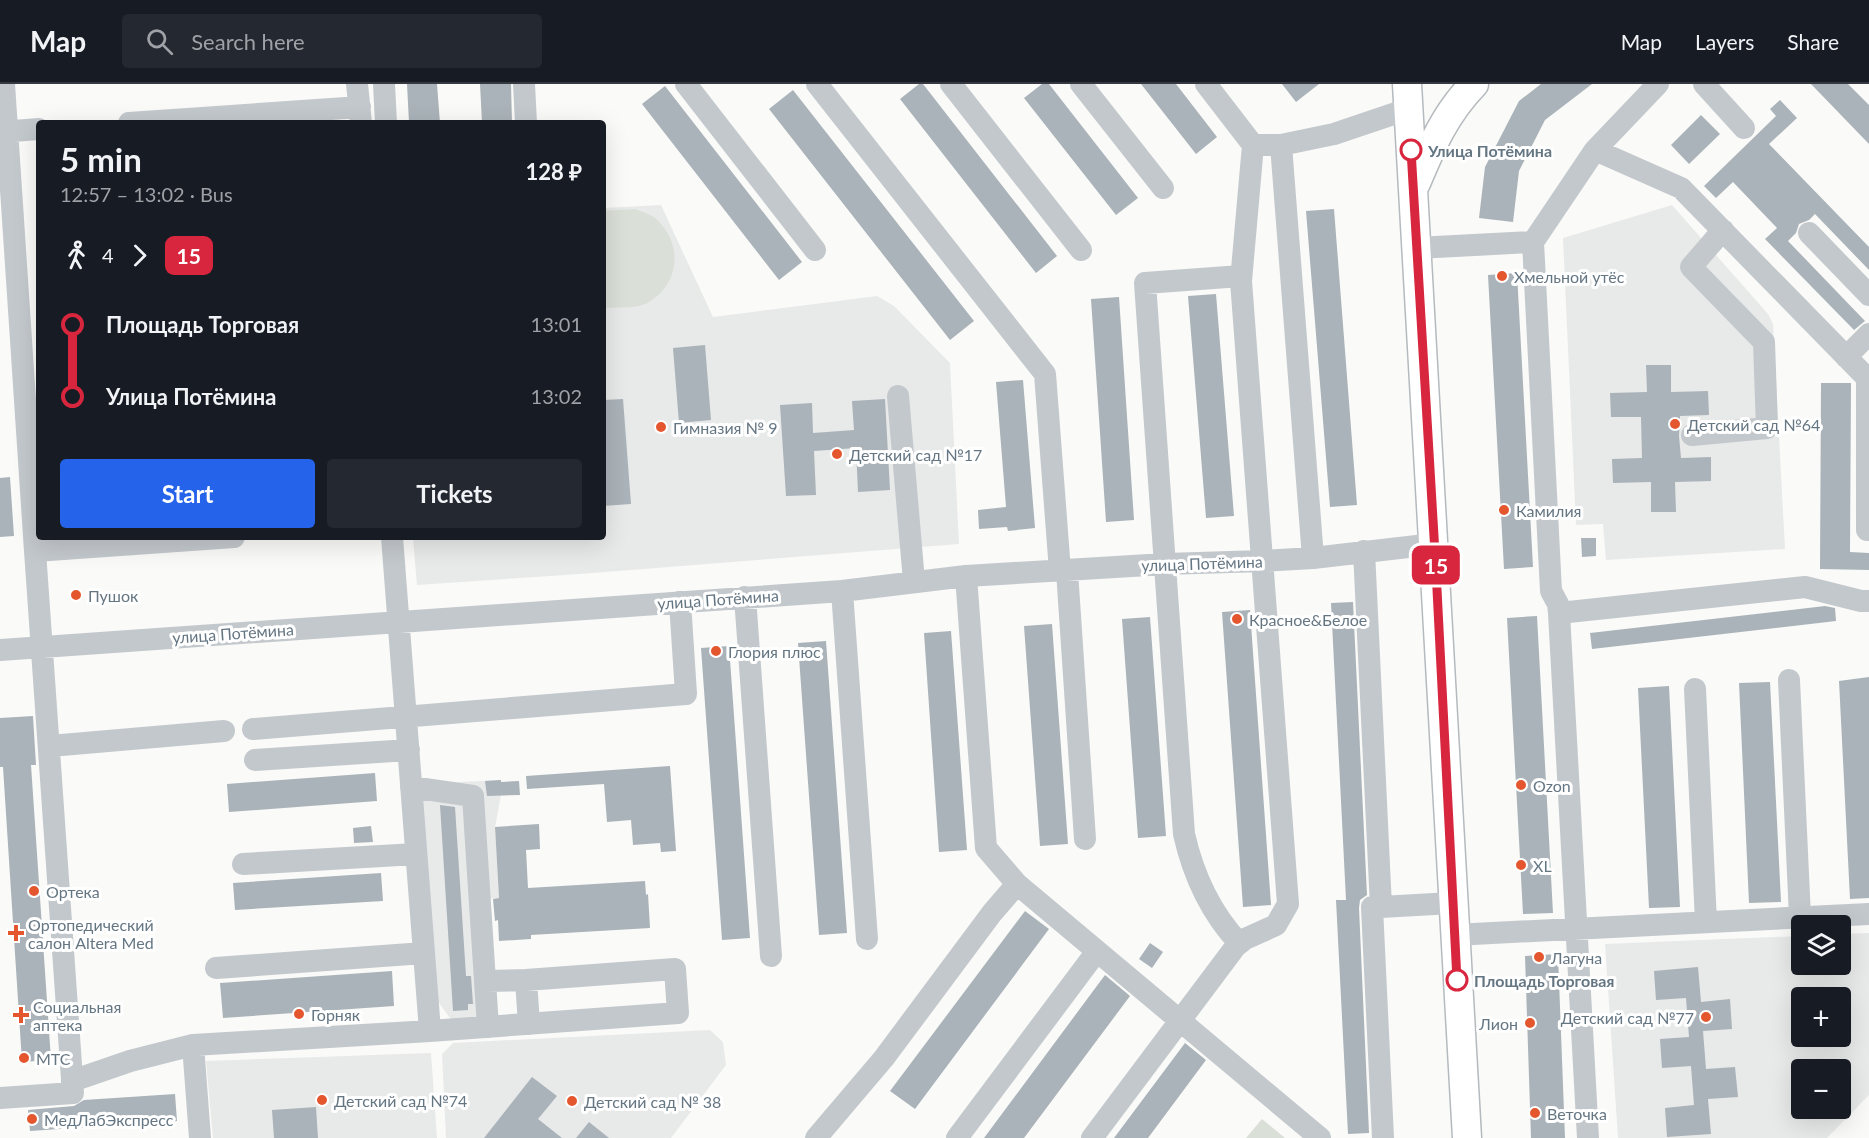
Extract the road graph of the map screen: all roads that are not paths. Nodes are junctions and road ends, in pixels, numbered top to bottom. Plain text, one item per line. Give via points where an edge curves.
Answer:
1 (4, 84) edge
2 (357, 84) edge
3 (384, 84) edge
4 (524, 84) edge
5 (686, 84) edge
6 (817, 84) edge
7 (951, 84) edge
8 (1081, 84) edge
9 (1206, 84) edge
10 (1474, 84) edge
11 (1658, 84) edge
12 (1704, 84) edge
13 (1405, 93) edge
14 (360, 115) edge
15 (216, 120) edge
16 (386, 120) edge
17 (526, 120) edge
18 (1744, 128) dead end
19 (36, 129) edge
20 (4, 132) edge
21 (1253, 145) junction
22 (1281, 145) junction
23 (1595, 150) junction
24 (1163, 189) dead end
25 (1413, 191) junction
26 (1723, 230) junction
27 (1809, 233) dead end
28 (1533, 242) junction
29 (1416, 248) junction
30 (815, 250) dead end
31 (1081, 250) dead end
32 (1241, 276) junction
33 (1869, 295) edge
34 (1869, 334) edge
35 (1846, 357) junction
36 (898, 396) dead end
37 (1692, 435) dead end
38 (1869, 530) edge
39 (192, 540) edge
40 (392, 540) edge
41 (1434, 544) junction
42 (36, 551) junction
43 (1364, 551) junction
44 (1313, 558) junction
45 (1263, 561) junction
46 (1165, 564) junction
47 (1064, 571) junction
48 (966, 576) junction
49 (914, 581) junction
50 (842, 591) junction
51 (746, 597) junction
52 (1869, 601) edge
53 (680, 602) junction
54 (1559, 613) junction
55 (399, 621) junction
56 (42, 647) junction
57 (0, 650) edge
58 (1789, 680) dead end
59 (1695, 688) dead end
60 (406, 716) junction
61 (253, 729) dead end
62 (224, 731) dead end
63 (50, 746) junction
64 (408, 750) junction
65 (255, 760) dead end
66 (411, 787) junction
67 (1085, 839) dead end
68 (416, 854) junction
69 (243, 864) dead end
70 (1017, 884) junction
71 (1452, 903) junction
72 (1382, 907) junction
73 (1869, 914) edge
74 (1800, 915) edge
75 (1846, 915) edge
76 (1791, 917) edge
77 (1706, 922) junction
78 (1576, 928) junction
79 (1454, 935) junction
80 (867, 939) dead end
81 (1239, 943) junction
82 (1097, 951) junction
83 (424, 953) junction
84 (771, 956) dead end
85 (216, 968) dead end
86 (526, 980) junction
87 (486, 981) junction
88 (1180, 1021) junction
89 (529, 1024) junction
90 (488, 1027) junction
91 (430, 1031) junction
92 (193, 1046) junction
93 (72, 1081) junction
94 (0, 1098) edge
95 (200, 1138) edge
96 (816, 1138) edge
97 (957, 1138) edge
98 (1092, 1138) edge
99 (1320, 1138) edge
100 (1383, 1138) edge
101 (1467, 1138) edge
102 (1588, 1138) edge

1 - 20 street
2 - 14 street
3 - 16 street
4 - 17 street
5 - 30 street
6 - 47 street via 1046,375
7 - 31 street
8 - 24 street
9 - 21 street
10 - 25 main road via 1443,122
11 - 23 street
12 - 18 street
13 - 22 street via 1334,134
13 - 25 main road
14 - 15 street
19 - 20 street
20 - 42 street
21 - 22 street
21 - 32 street
22 - 44 street
23 - 26 street via 1682,188
23 - 28 street
25 - 29 main road
26 - 35 street
26 - 37 street via 1691,267 1764,342 1767,428
27 - 33 street
28 - 29 street
28 - 54 street via 1551,591
29 - 41 main road
32 - 45 street
32 - 46 street via 1145,283
34 - 35 street
35 - 38 street via 1867,378
36 - 49 street
39 - 42 street
40 - 55 street
41 - 43 street, улица Потёмина
41 - 71 main road
42 - 56 street
43 - 44 street, улица Потёмина
43 - 72 street
44 - 45 street, улица Потёмина
45 - 46 street, улица Потёмина
45 - 81 street via 1288,904 1276,924
46 - 47 street, улица Потёмина
46 - 81 street via 1184,834 1205,893 1222,925
47 - 48 street, улица Потёмина
47 - 67 street
48 - 49 street, улица Потёмина
48 - 70 street via 986,848
49 - 50 street, улица Потёмина
50 - 51 street, улица Потёмина
50 - 80 street
51 - 53 street, улица Потёмина
51 - 84 street
52 - 54 street via 1805,587
53 - 55 street, улица Потёмина
53 - 60 street via 686,694
54 - 78 street
55 - 56 street, улица Потёмина
55 - 60 street
56 - 57 street, улица Потёмина
56 - 63 street
58 - 74 street
59 - 77 street
60 - 61 street
60 - 64 street
62 - 63 street
63 - 93 street
64 - 65 street
64 - 66 street
66 - 68 street
66 - 87 street via 473,796
68 - 69 street
68 - 83 street
70 - 82 street
70 - 96 street via 884,1058
71 - 72 street
71 - 79 main road
72 - 100 street via 1372,907
73 - 75 street
76 - 77 street
77 - 78 street
78 - 79 street
78 - 102 street
79 - 101 main road
81 - 88 street
82 - 88 street
82 - 97 street
83 - 85 street
83 - 91 street
86 - 87 street
86 - 89 street
86 - 89 street via 675,969 678,1013
87 - 90 street
88 - 98 street
88 - 99 street
89 - 90 street
90 - 91 street
91 - 92 street
92 - 93 street via 130,1061
92 - 95 street
93 - 94 street via 73,1093

